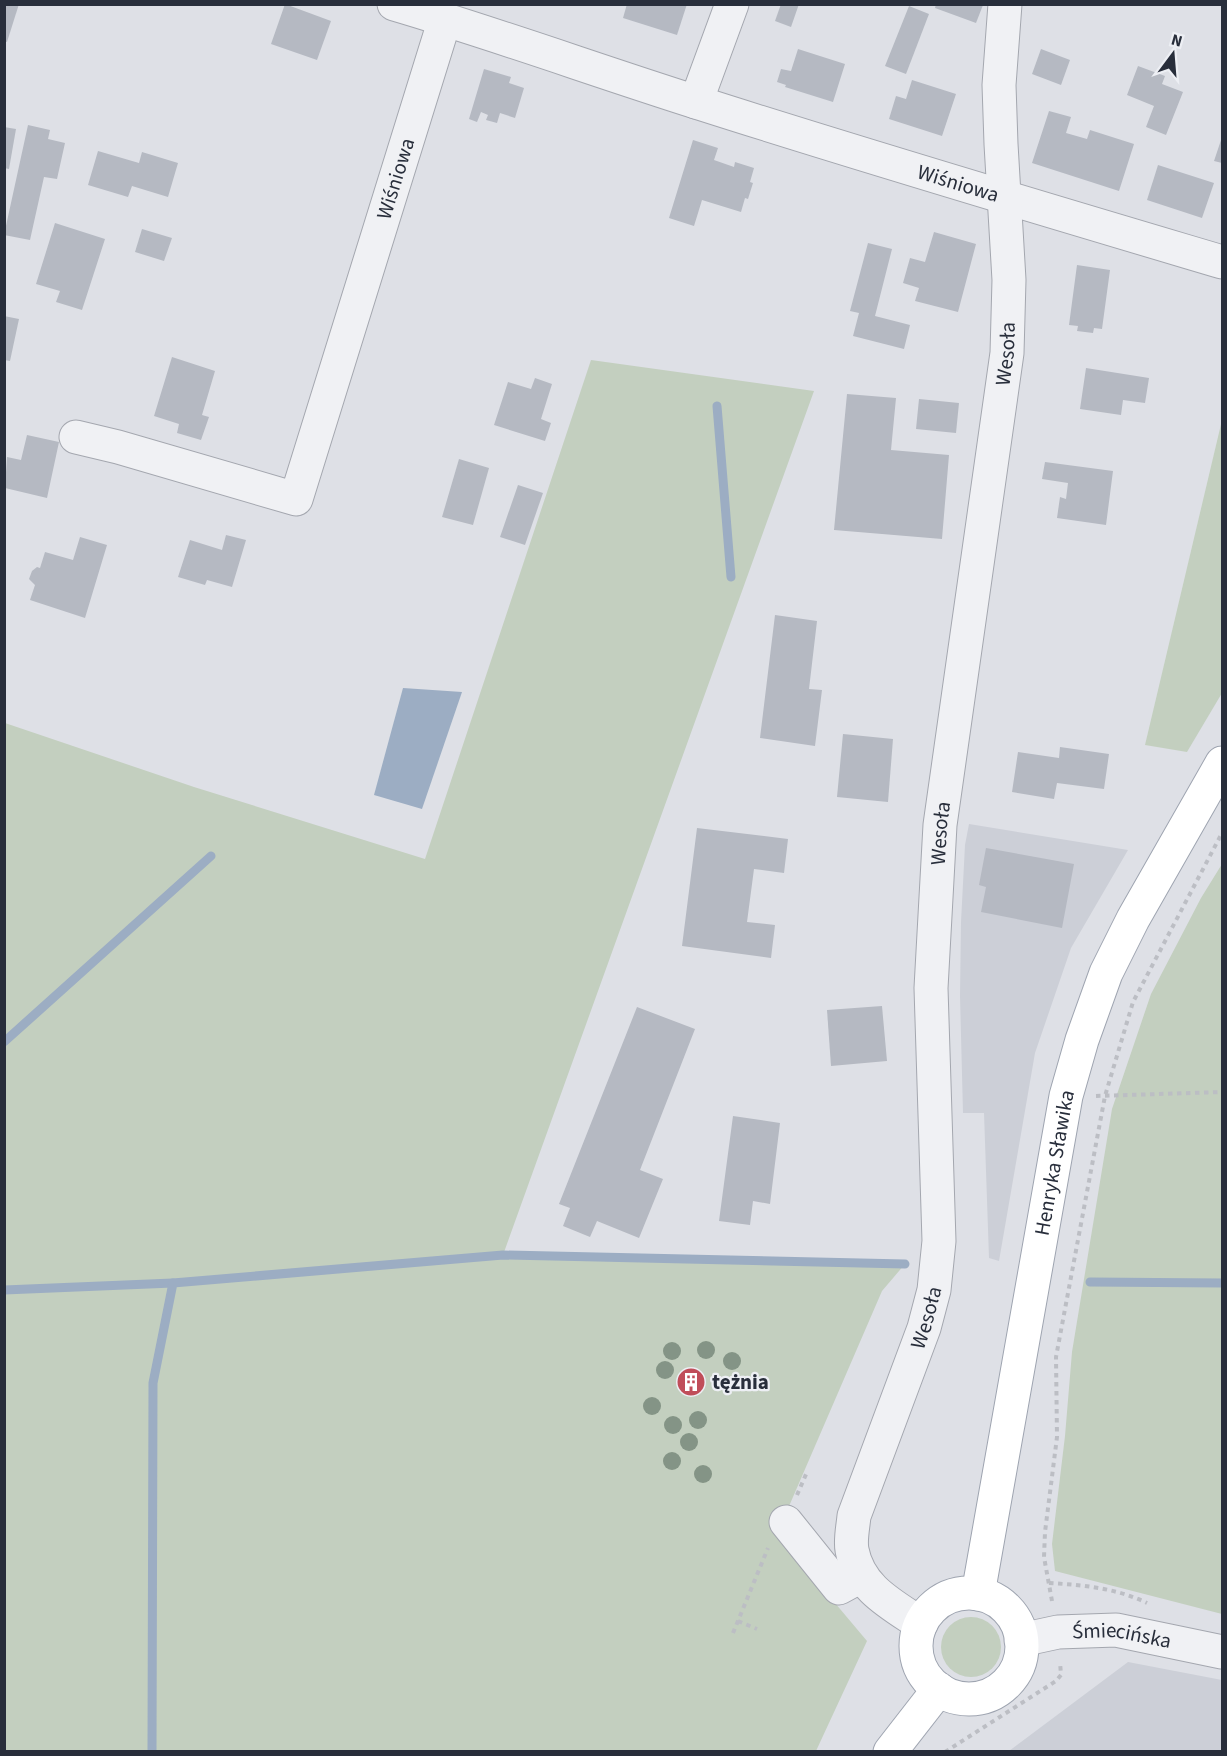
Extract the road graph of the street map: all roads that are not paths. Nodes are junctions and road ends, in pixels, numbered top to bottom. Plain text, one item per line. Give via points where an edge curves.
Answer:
1 (394, 4) edge
2 (732, 4) edge
3 (1005, 4) edge
4 (444, 19) junction
5 (696, 102) junction
6 (1005, 198) junction
7 (1222, 262) edge
8 (76, 437) dead end
9 (1222, 763) edge
10 (786, 1522) dead end
11 (861, 1576) junction
12 (978, 1594) junction
13 (921, 1624) junction
14 (1021, 1640) junction
15 (1222, 1652) edge
16 (939, 1689) junction
17 (890, 1752) edge

1 - 4 street, Wiśniowa
2 - 5 street
3 - 6 street, Wesoła via 999,85
4 - 5 street, Wiśniowa
4 - 8 street, Wiśniowa via 296,500
5 - 6 street, Wiśniowa
6 - 7 street, Wiśniowa
6 - 11 street, Wesoła via 1007,353 939,825 931,988 939,1241 935,1280 924,1328 854,1516 851,1548
9 - 12 main road, Henryka Sławika via 1133,919 1106,973 1082,1040 1066,1096
10 - 11 street via 839,1588
11 - 13 street, Wesoła via 878,1596
12 - 13 main road via 944,1599 927,1613
12 - 14 main road via 1007,1609 1020,1630
13 - 16 main road via 917,1638 920,1667
14 - 15 street, Śmiecińska via 1058,1632 1116,1630
14 - 16 main road via 1017,1670 999,1690 967,1699
16 - 17 main road

